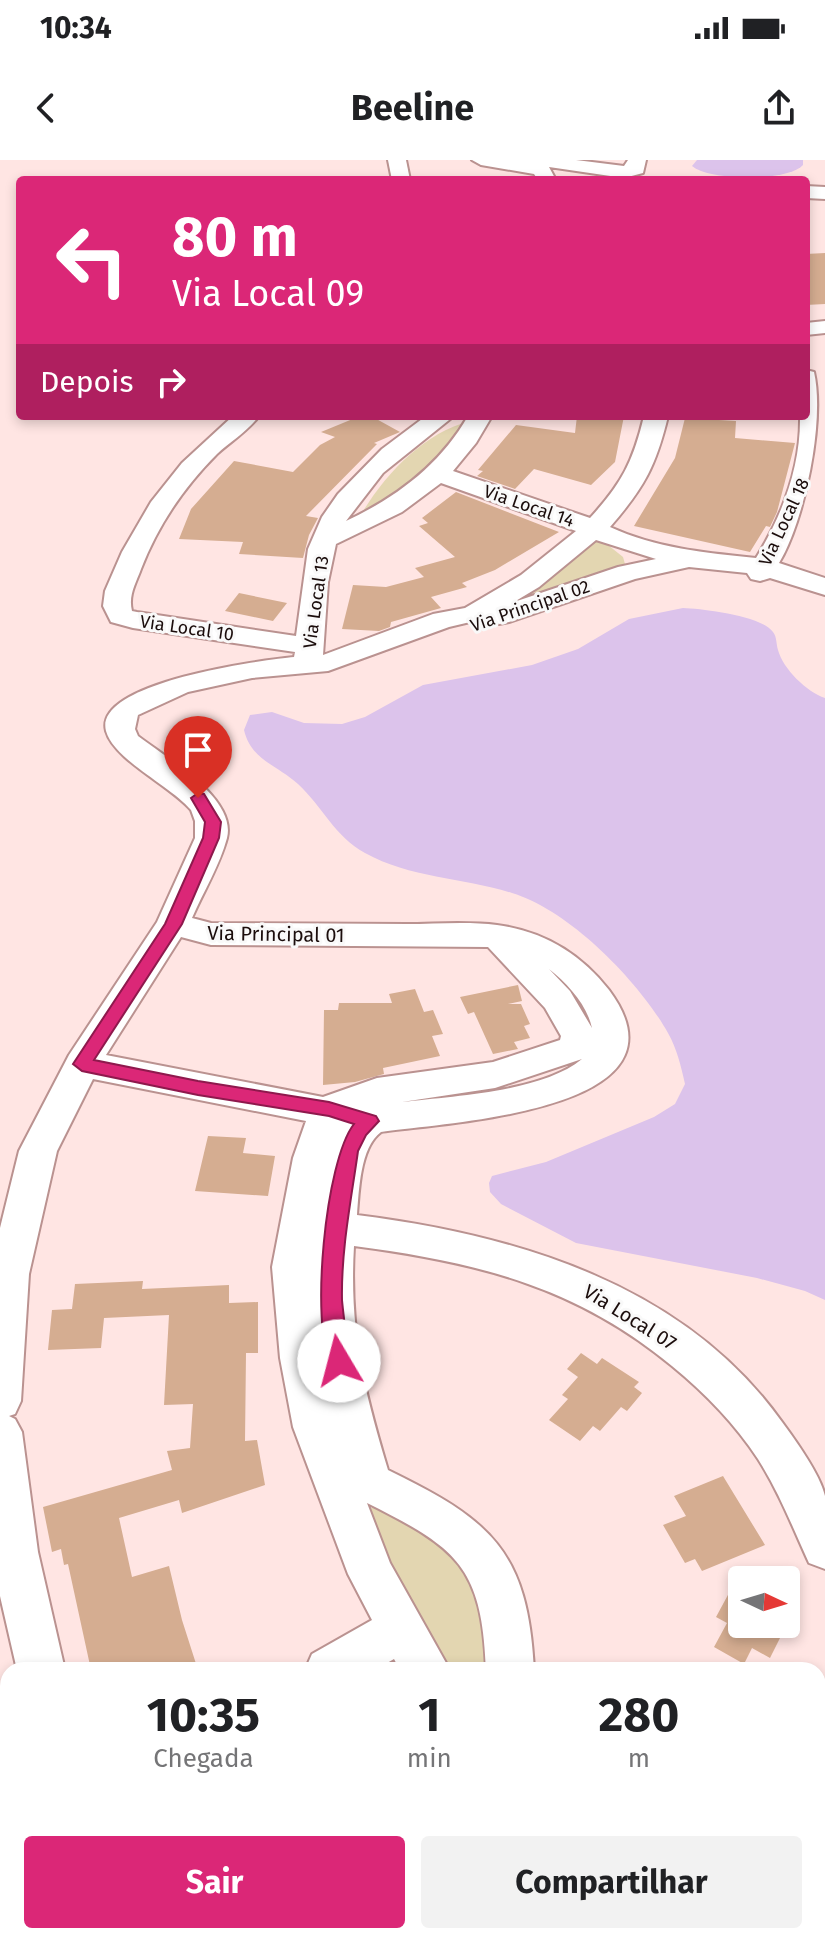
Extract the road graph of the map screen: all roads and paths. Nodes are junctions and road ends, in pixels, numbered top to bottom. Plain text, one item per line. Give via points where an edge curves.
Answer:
1 (481, 160) edge
2 (637, 160) edge
3 (537, 171) edge
4 (810, 412) edge
5 (242, 420) edge
6 (436, 420) edge
7 (478, 420) edge
8 (641, 420) edge
9 (655, 420) edge
10 (820, 445) edge
11 (436, 473) junction
12 (587, 526) junction
13 (325, 539) junction
14 (622, 542) junction
15 (689, 559) junction
16 (650, 567) junction
17 (762, 570) junction
18 (825, 587) edge
19 (825, 597) edge
20 (315, 658) junction
21 (173, 924) junction
22 (580, 1063) junction
23 (82, 1064) junction
24 (329, 1109) junction
25 (369, 1121) junction
26 (318, 1226) junction
27 (0, 1401) edge
28 (0, 1432) edge
29 (355, 1488) junction
30 (825, 1548) edge
31 (402, 1629) junction
32 (39, 1662) edge
33 (343, 1662) edge
34 (421, 1662) edge
35 (509, 1662) edge

1 - 3 street
2 - 3 street via 633,171
4 - 10 street, Via Local 18
5 - 20 street, Via Local 10 via 213,443 157,511 132,554 116,608 133,620
6 - 13 street via 382,458 359,483
7 - 11 street
8 - 12 street, Via Principal 01 via 616,484
9 - 12 street, Via Principal 01 via 646,458 621,499
10 - 17 street, Via Local 18
11 - 12 street, Via Local 14
11 - 13 street via 385,511
12 - 14 street, Via Local 14
12 - 20 street, Via Principal 01 via 530,581 473,615
13 - 20 street, Via Local 13
14 - 15 street, Via Local 14
14 - 16 street, Via Local 14
15 - 16 street, Via Principal 02
15 - 17 street, Via Principal 02
16 - 20 street, Via Principal 02 via 383,655
17 - 18 street, Via Principal 02
17 - 19 street, Via Principal 02
20 - 21 street, Via Principal 01 via 179,686 139,702 121,719 126,741 198,798 213,822
21 - 22 street, Via Principal 01 via 211,934 497,936 543,948 560,957 602,1007 611,1029 605,1061
21 - 23 street
22 - 24 street via 377,1092
22 - 25 street via 557,1089
23 - 24 street
23 - 27 street via 38,1151 22,1213 6,1305
24 - 25 street
24 - 26 street via 312,1158
25 - 26 street via 349,1151
26 - 29 street via 331,1266 333,1335 350,1412
26 - 30 street, Via Local 07 via 439,1242 525,1264 587,1288 675,1342 752,1417 806,1499
28 - 32 street via 8,1516
29 - 31 street via 371,1574
29 - 35 street via 440,1518 472,1542 492,1568 504,1600
31 - 33 street
31 - 34 street

